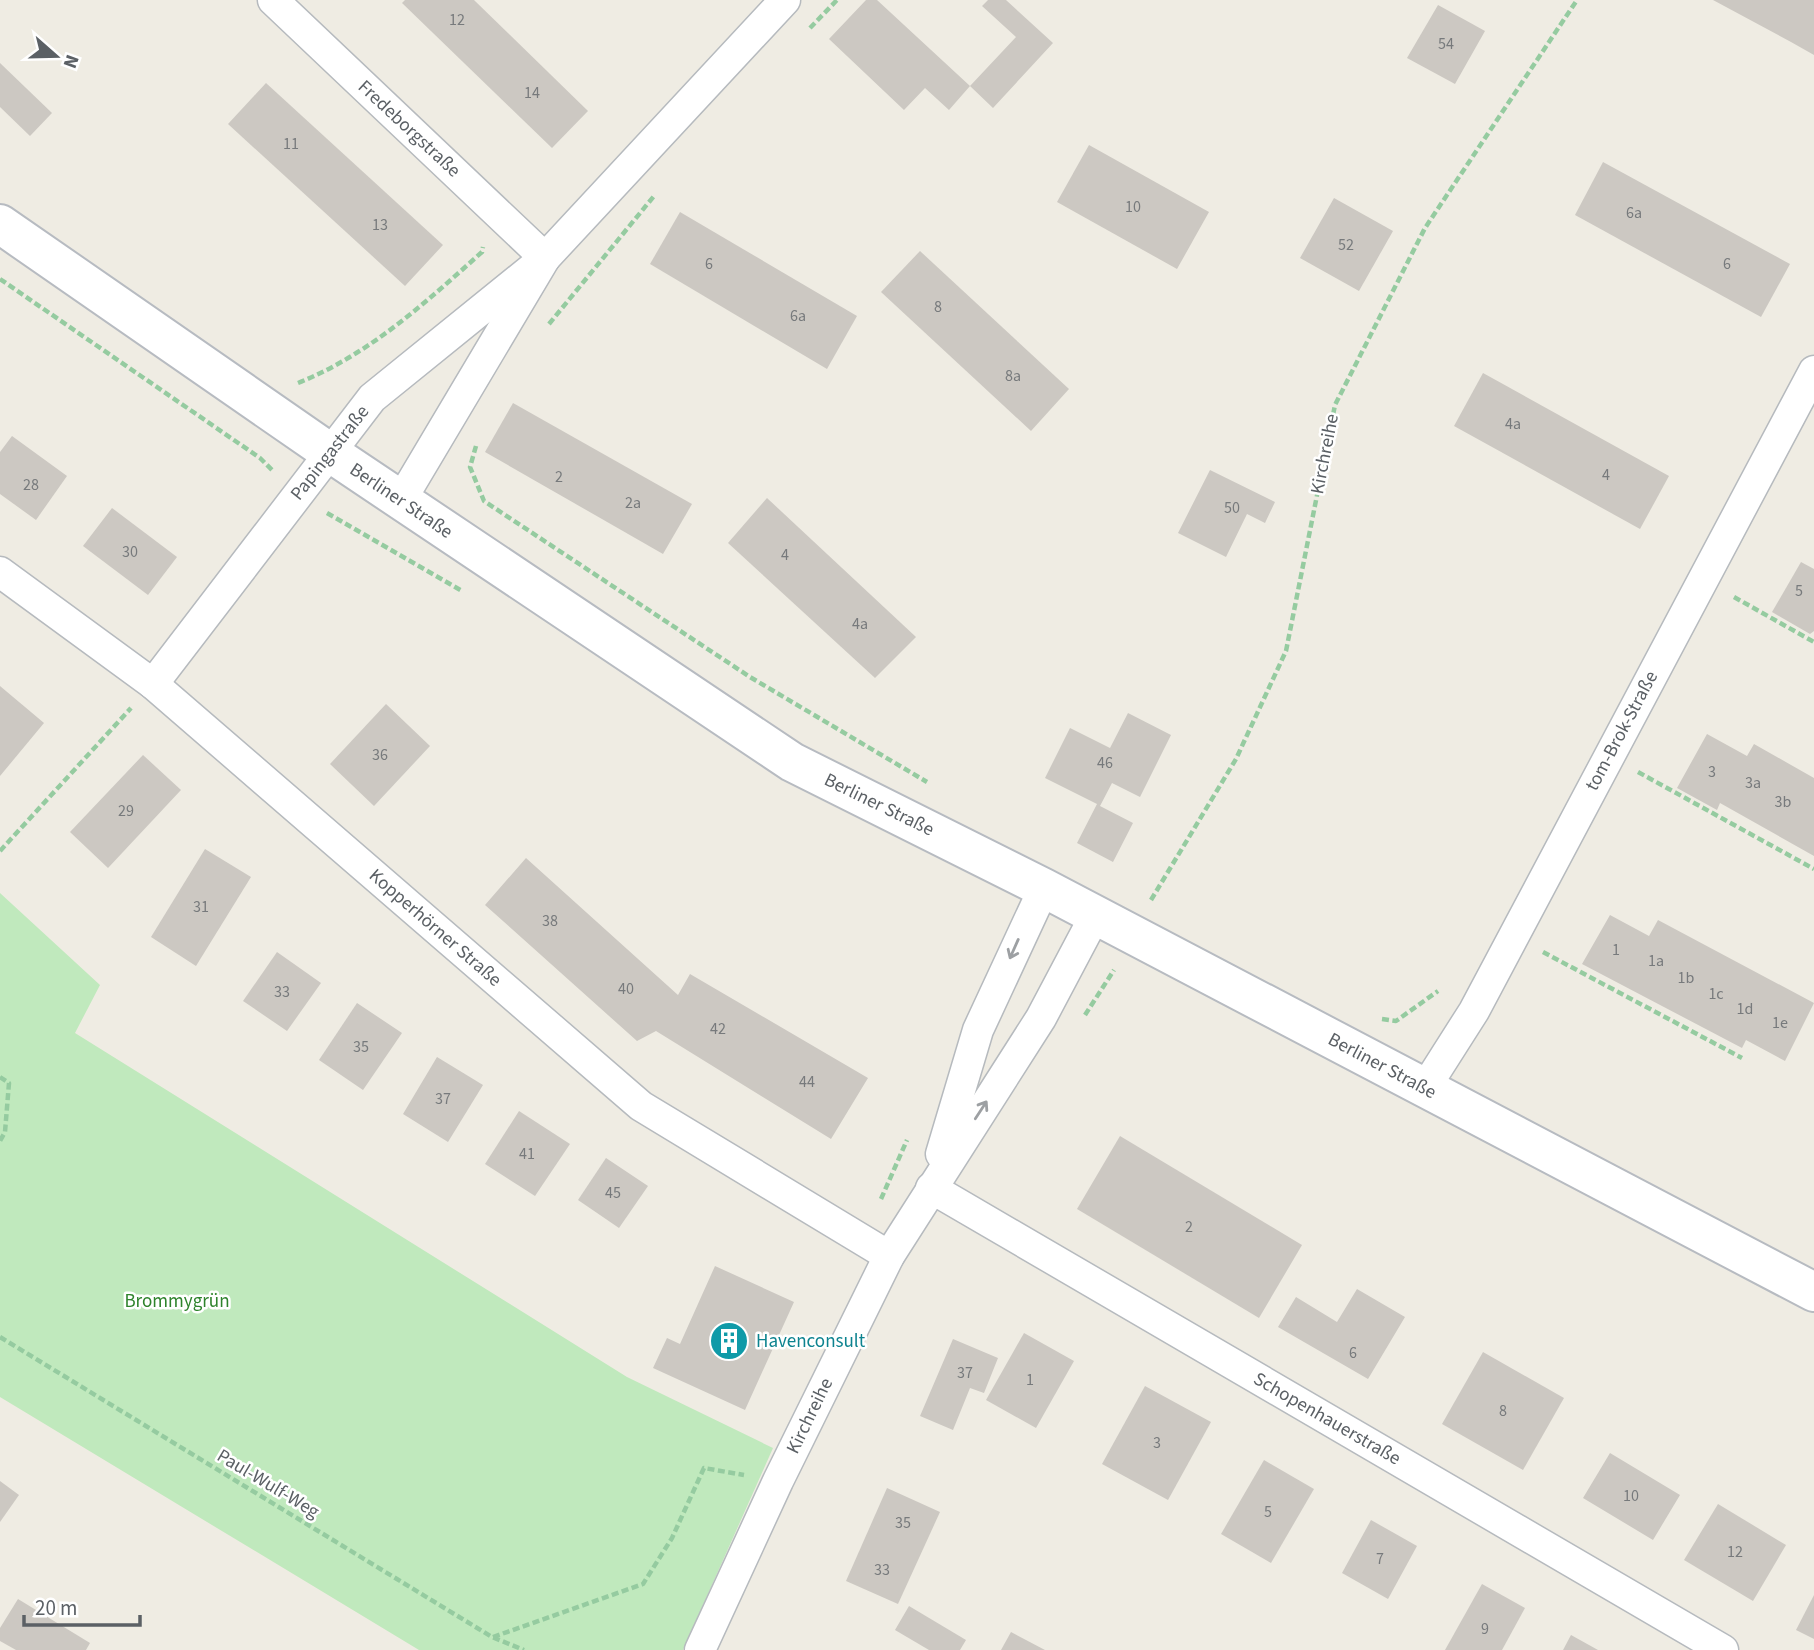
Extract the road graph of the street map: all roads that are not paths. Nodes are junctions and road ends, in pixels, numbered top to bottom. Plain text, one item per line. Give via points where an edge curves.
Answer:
1 (272, 0) edge
2 (785, 0) edge
3 (0, 224) edge
4 (545, 258) junction
5 (1814, 371) edge
6 (1804, 411) edge
7 (329, 452) junction
8 (401, 500) junction
9 (0, 572) edge
10 (153, 684) junction
11 (1044, 888) junction
12 (1096, 914) junction
13 (1425, 1088) junction
14 (931, 1188) junction
15 (889, 1256) junction
16 (1814, 1292) edge
17 (710, 1647) edge
18 (1723, 1650) edge

1 - 4 street, Fredeborgstraße
2 - 4 street, Papingastraße
3 - 7 main road, Berliner Straße
4 - 7 street, Papingastraße via 372,398
4 - 8 street, Papingastraße
5 - 6 street, tom-Brok-Straße
6 - 13 street, tom-Brok-Straße via 1474,1011
7 - 8 main road, Berliner Straße
7 - 10 street, Papingastraße
8 - 11 main road, Berliner Straße via 792,762
9 - 10 street, Kopperhörner Straße
10 - 15 street, Kopperhörner Straße via 640,1106
11 - 12 main road, Berliner Straße
11 -> 14 street, Kirchreihe via 978,1030
12 - 13 main road, Berliner Straße
14 -> 12 street, Kirchreihe via 1041,1018
13 - 16 main road, Berliner Straße
14 - 15 street, Kirchreihe
14 - 18 street, Schopenhauerstraße
15 - 17 street, Kirchreihe via 778,1481

